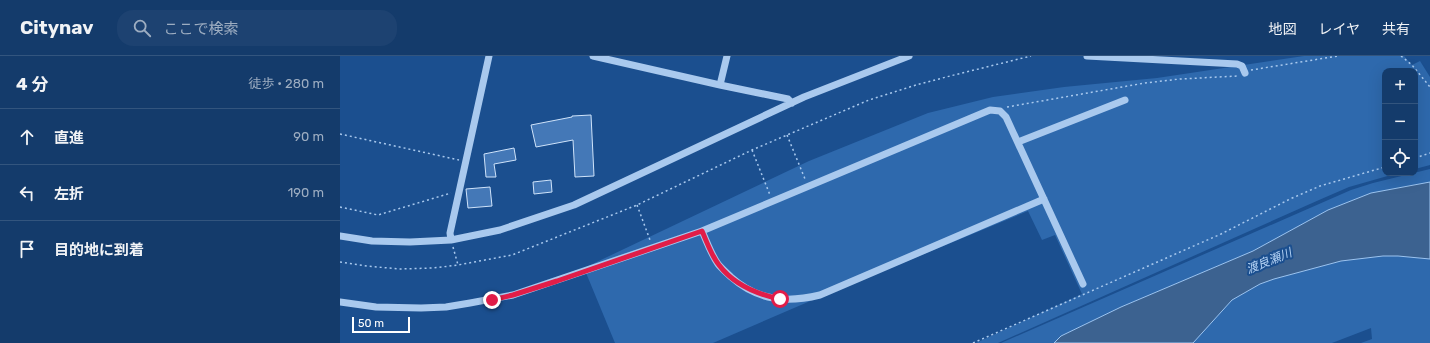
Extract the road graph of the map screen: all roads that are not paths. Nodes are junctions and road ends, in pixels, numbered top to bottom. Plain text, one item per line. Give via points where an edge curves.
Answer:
1 (489, 56) edge
2 (593, 56) edge
3 (727, 56) edge
4 (909, 56) edge
5 (1087, 56) edge
6 (1246, 73) road end
7 (720, 85) junction
8 (1125, 100) dead end
9 (792, 103) junction
10 (1018, 142) junction
11 (1044, 199) junction
12 (702, 231) junction
13 (340, 236) edge
14 (451, 240) junction
15 (1083, 284) dead end
16 (340, 302) edge

1 - 14 street via 450,233
2 - 7 street
3 - 7 street
4 - 9 street
5 - 6 street via 1237,64 1242,66
7 - 9 street via 788,99
8 - 10 street
9 - 14 street via 574,205 500,230
10 - 11 street
10 - 12 street via 1006,117 1000,111 987,110
11 - 12 street via 820,295 795,300 764,296 740,284 719,265
11 - 15 street
12 - 16 street via 557,281 492,300 421,308 376,307
13 - 14 street via 393,242

